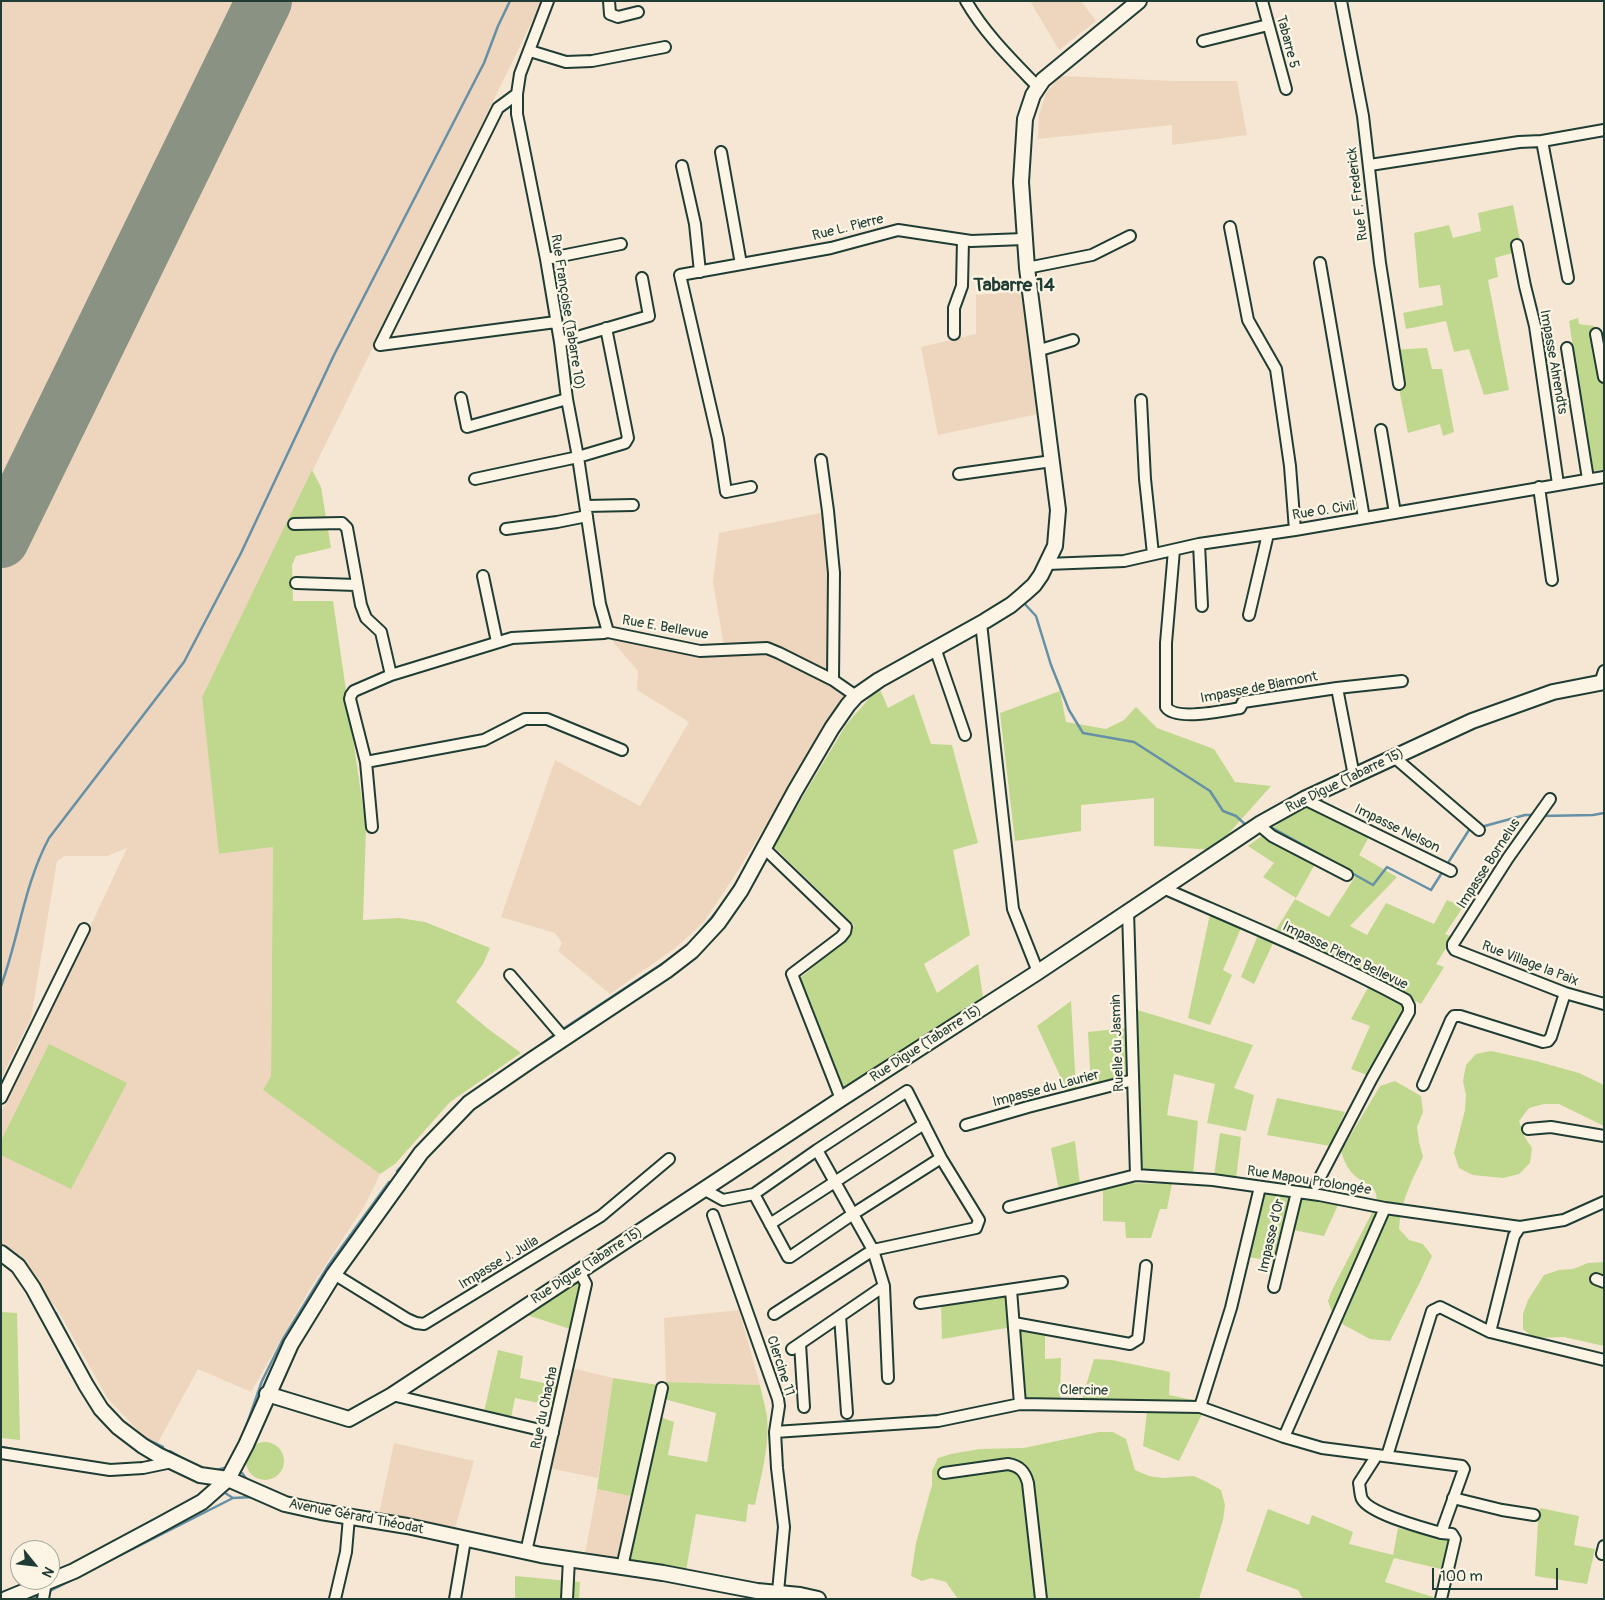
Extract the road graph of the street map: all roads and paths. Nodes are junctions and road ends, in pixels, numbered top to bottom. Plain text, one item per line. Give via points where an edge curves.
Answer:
1 (548, 1) edge
2 (609, 1) edge
3 (966, 1) edge
4 (1138, 1) edge
5 (1262, 1) edge
6 (1341, 1) edge
7 (638, 12) dead end
8 (1268, 25) junction
9 (1203, 41) dead end
10 (664, 47) dead end
11 (530, 51) junction
12 (1038, 87) junction
13 (1286, 89) dead end
14 (517, 94) junction
15 (1604, 130) edge
16 (1542, 141) junction
17 (721, 152) dead end
18 (1370, 165) junction
19 (682, 166) dead end
20 (1230, 227) dead end
21 (1130, 236) dead end
22 (1024, 239) junction
23 (963, 240) junction
24 (621, 244) dead end
25 (1517, 245) dead end
26 (546, 259) junction
27 (1320, 263) dead end
28 (741, 264) junction
29 (1027, 268) junction
30 (700, 272) junction
31 (642, 278) dead end
32 (1568, 278) dead end
33 (556, 322) junction
34 (606, 328) junction
35 (954, 334) dead end
36 (1596, 334) dead end
37 (1073, 340) dead end
38 (560, 342) junction
39 (1567, 348) dead end
40 (1037, 351) junction
41 (1604, 377) edge
42 (1399, 384) dead end
43 (461, 398) dead end
44 (567, 399) junction
45 (1142, 400) dead end
46 (1381, 430) dead end
47 (578, 457) junction
48 (821, 460) dead end
49 (1052, 461) junction
50 (959, 474) dead end
51 (1604, 477) edge
52 (475, 479) dead end
53 (1588, 479) junction
54 (1558, 484) junction
55 (751, 487) dead end
56 (1539, 487) junction
57 (633, 505) dead end
58 (586, 511) junction
59 (1395, 513) junction
60 (1364, 518) junction
61 (294, 524) dead end
62 (506, 528) dead end
63 (1295, 530) junction
64 (1268, 534) junction
65 (1199, 544) junction
66 (1174, 550) junction
67 (1154, 554) junction
68 (1047, 564) junction
69 (483, 576) dead end
70 (1552, 580) dead end
71 (296, 583) dead end
72 (356, 586) junction
73 (1202, 606) dead end
74 (1249, 615) dead end
75 (981, 624) junction
76 (608, 632) junction
77 (497, 642) junction
78 (935, 648) junction
79 (392, 675) junction
80 (1602, 678) edge
81 (833, 680) junction
82 (1402, 681) dead end
83 (1337, 688) junction
84 (856, 696) junction
85 (965, 735) dead end
86 (622, 750) dead end
87 (1394, 758) junction
88 (366, 762) junction
89 (1354, 776) junction
90 (1304, 799) junction
91 (1550, 799) dead end
92 (1262, 823) junction
93 (372, 826) dead end
94 (1479, 830) dead end
95 (764, 848) junction
96 (1451, 871) dead end
97 (1347, 875) dead end
98 (1163, 888) junction
99 (1128, 911) junction
100 (84, 929) dead end
101 (1453, 944) joint
102 (1038, 972) junction
103 (510, 975) dead end
104 (1565, 993) junction
105 (1604, 1004) edge
106 (564, 1038) junction
107 (1132, 1080) junction
108 (1423, 1085) dead end
109 (1, 1098) edge
110 (841, 1099) junction
111 (924, 1124) junction
112 (966, 1125) dead end
113 (1528, 1129) dead end
114 (1604, 1136) edge
115 (817, 1150) junction
116 (941, 1158) junction
117 (669, 1160) dead end
118 (1136, 1175) junction
119 (835, 1183) junction
120 (1260, 1186) junction
121 (1316, 1186) dead end
122 (705, 1190) junction
123 (1297, 1192) junction
124 (754, 1194) junction
125 (1604, 1202) edge
126 (1009, 1208) dead end
127 (1385, 1208) junction
128 (714, 1214) dead end
129 (853, 1214) junction
130 (770, 1224) junction
131 (1520, 1227) junction
132 (873, 1250) junction
133 (1, 1253) edge
134 (1146, 1266) dead end
135 (579, 1271) junction
136 (334, 1274) junction
137 (1062, 1282) dead end
138 (884, 1286) junction
139 (1274, 1287) dead end
140 (1010, 1290) junction
141 (920, 1303) dead end
142 (774, 1314) dead end
143 (840, 1316) junction
144 (1014, 1323) junction
145 (1490, 1332) junction
146 (1604, 1360) edge
147 (888, 1378) dead end
148 (662, 1388) dead end
149 (268, 1394) junction
150 (392, 1395) junction
151 (1020, 1404) junction
152 (804, 1407) dead end
153 (1200, 1407) junction
154 (848, 1413) dead end
155 (775, 1432) junction
156 (554, 1434) junction
157 (1284, 1437) junction
158 (1, 1452) edge
159 (1382, 1456) junction
160 (172, 1462) junction
161 (944, 1474) dead end
162 (228, 1479) junction
163 (1453, 1498) junction
164 (1534, 1515) dead end
165 (349, 1517) junction
166 (1441, 1533) junction
167 (464, 1544) junction
168 (1604, 1546) edge
169 (526, 1552) junction
170 (1604, 1554) edge
171 (569, 1559) junction
172 (622, 1567) junction
173 (60, 1576) edge
174 (27, 1590) edge
175 (778, 1592) junction
176 (756, 1594) edge
177 (6, 1599) edge
178 (335, 1599) edge
179 (455, 1599) edge
180 (567, 1599) edge
181 (818, 1599) edge
182 (1041, 1599) edge
183 (1441, 1599) edge

1 - 11 street, Rue Françoise (Tabarre 10)
2 - 7 street via 610,14 614,16
3 - 12 street via 983,28
4 - 12 street via 1063,62
5 - 8 street, Tabarre 5
6 - 18 street, Rue F. Frederick
8 - 9 street
8 - 13 street, Tabarre 5
10 - 11 street via 592,61 566,62
11 - 14 street, Rue Françoise (Tabarre 10) via 520,74
12 - 22 street via 1025,119 1023,139
14 - 26 street, Rue Françoise (Tabarre 10)
14 - 33 street via 498,108 380,345
15 - 16 street
16 - 18 street
16 - 32 street
17 - 28 street
18 - 42 street, Rue F. Frederick via 1380,263
19 - 30 street via 695,224
20 - 63 street via 1248,320 1276,369 1290,466
21 - 29 street via 1092,254
22 - 23 street, Rue L. Pierre
22 - 29 street
23 - 28 street, Rue L. Pierre via 898,230 831,248
23 - 35 street via 962,286 954,308
24 - 26 street
25 - 54 street, Impasse Ahrendts via 1534,326
26 - 33 street, Rue Françoise (Tabarre 10)
27 - 60 street
28 - 30 street, Rue L. Pierre
29 - 40 street
30 - 55 street, Rue L. Pierre via 680,276 718,439 726,492
31 - 34 street via 649,316
33 - 38 street, Rue Françoise (Tabarre 10)
34 - 38 street
34 - 47 street via 628,438 624,445
36 - 41 street
37 - 40 street
38 - 44 street, Rue Françoise (Tabarre 10)
39 - 53 street
40 - 49 street
43 - 44 street via 467,427
44 - 47 street, Rue Françoise (Tabarre 10)
45 - 67 street via 1145,479
46 - 59 street
47 - 52 street
47 - 58 street, Rue Françoise (Tabarre 10)
48 - 81 street via 834,573
49 - 50 street
49 - 68 street via 1058,510 1055,546
51 - 53 street, Rue O. Civil
53 - 54 street, Rue O. Civil
54 - 56 street, Rue O. Civil
56 - 59 street, Rue O. Civil
56 - 70 street
57 - 58 street
58 - 62 street via 557,522
58 - 76 street, Rue Françoise (Tabarre 10) via 600,604
59 - 60 street, Rue O. Civil
60 - 63 street, Rue O. Civil
61 - 72 street via 342,523 347,528
63 - 64 street, Rue O. Civil
64 - 65 street, Rue O. Civil
64 - 74 street
65 - 66 street, Rue O. Civil
65 - 73 street
66 - 67 street, Rue O. Civil
66 - 83 street, Impasse de Biamont via 1166,643 1168,710 1176,714 1205,714 1240,708 1243,702
67 - 68 street, Rue O. Civil via 1124,561
68 - 75 street via 1034,585
69 - 77 street
71 - 72 street
72 - 79 street via 366,618 381,632
75 - 78 street
75 - 102 street via 1013,909
76 - 77 street, Rue E. Bellevue via 512,638
76 - 81 street, Rue E. Bellevue via 700,650 767,648
77 - 79 street, Rue E. Bellevue
78 - 84 street
78 - 85 street
79 - 88 street, Rue E. Bellevue via 351,694
80 - 87 street, Rue Digue (Tabarre 15) via 1472,721
81 - 84 street, Rue E. Bellevue
82 - 83 street
83 - 89 street, Impasse de Biamont
84 - 95 street via 840,714
86 - 88 street via 547,719 525,719 484,740
87 - 89 street, Rue Digue (Tabarre 15)
87 - 94 street
88 - 93 street
89 - 90 street, Rue Digue (Tabarre 15)
90 - 92 street, Rue Digue (Tabarre 15)
90 - 96 street, Impasse Nelson
91 - 101 street, Impasse Bornelus
92 - 97 street via 1272,836
92 - 98 street, Rue Digue (Tabarre 15)
95 - 106 street via 718,923 692,951
95 - 110 street via 846,927 841,937 792,974
98 - 99 street, Rue Digue (Tabarre 15)
98 - 121 street, Impasse Pierre Bellevue via 1362,976 1406,1000 1409,1012
99 - 102 street, Rue Digue (Tabarre 15)
99 - 107 street, Ruelle du Jasmin
100 - 109 street
101 - 104 street, Rue Village la Paix via 1455,950
102 - 110 street, Rue Digue (Tabarre 15)
103 - 106 street
104 - 105 street, Rue Village la Paix
104 - 108 street via 1548,1042 1454,1016
106 - 136 street via 468,1103 421,1153
107 - 112 street, Impasse du Laurier
107 - 118 street, Ruelle du Jasmin
110 - 122 street, Rue Digue (Tabarre 15)
111 - 115 street via 908,1091
111 - 116 street
111 - 119 street
113 - 114 street via 1551,1127
115 - 119 street
115 - 124 street
116 - 129 street
116 - 132 street via 979,1220 976,1228
117 - 136 street, Impasse J. Julia via 602,1216 424,1324 407,1319
118 - 120 street, Rue Mapou Prolongée
118 - 126 street, Rue Mapou Prolongée
119 - 129 street
119 - 130 street
120 - 123 street, Rue Mapou Prolongée
120 - 153 street via 1231,1308
122 - 124 street via 724,1200
122 - 135 street, Rue Digue (Tabarre 15)
123 - 127 street, Rue Mapou Prolongée
123 - 139 street, Impasse d'Or
124 - 130 street
125 - 131 street, Rue Mapou Prolongée via 1564,1220
127 - 131 street, Rue Mapou Prolongée
127 - 157 street
128 - 155 street, Clercine 11 via 778,1399
129 - 130 street via 790,1257
129 - 132 street
131 - 145 street via 1514,1236
132 - 138 street
132 - 142 street
133 - 160 street, Avenue Gérard Théodat via 18,1266 33,1288 101,1408 126,1434
134 - 144 street via 1138,1339 1135,1342 1130,1344
135 - 150 street, Rue Digue (Tabarre 15)
135 - 156 street, Rue du Chacha via 586,1284
136 - 149 street via 291,1344
137 - 140 street
138 - 143 street
138 - 147 street
140 - 141 street
140 - 144 street
143 - 152 street via 796,1346
143 - 154 street
144 - 151 street
145 - 146 street
145 - 159 street via 1440,1307 1432,1311
148 - 172 street
149 - 150 street, Rue Digue (Tabarre 15) via 349,1419
149 - 162 street
150 - 156 street
151 - 153 street, Clercine
151 - 155 street, Clercine via 938,1421
153 - 157 street, Clercine
155 - 175 street, Clercine 11 via 784,1527
156 - 169 street, Rue du Chacha
157 - 159 street, Clercine via 1322,1448
158 - 160 street via 110,1470
159 - 163 street, Clercine via 1464,1467
159 - 166 street via 1359,1484 1362,1499 1370,1507 1402,1522
160 - 162 street, Avenue Gérard Théodat via 200,1475
161 - 182 street via 1008,1464 1022,1469 1028,1483
162 - 165 street, Avenue Gérard Théodat via 285,1504
162 - 173 street via 202,1502
163 - 164 street
163 - 166 street
165 - 167 street, Avenue Gérard Théodat via 406,1526
165 - 178 street via 346,1552
166 - 183 street via 1452,1534 1455,1539
167 - 169 street, Avenue Gérard Théodat
167 - 179 street
168 - 170 street
169 - 171 street, Avenue Gérard Théodat
171 - 172 street, Avenue Gérard Théodat
171 - 180 street
172 - 176 street, Avenue Gérard Théodat
174 - 177 street
175 - 176 street, Avenue Gérard Théodat
175 - 181 street, Avenue Gérard Théodat

